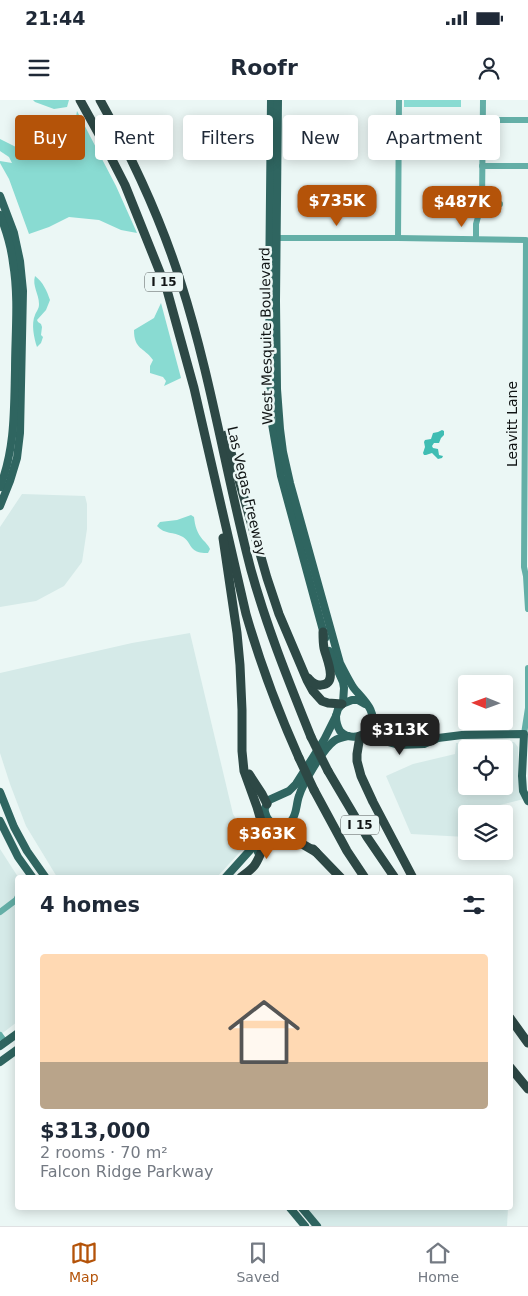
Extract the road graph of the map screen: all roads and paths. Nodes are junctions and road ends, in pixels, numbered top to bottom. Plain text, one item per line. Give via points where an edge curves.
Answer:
1 (80, 100) edge
2 (100, 100) edge
3 (271, 100) edge
4 (278, 100) edge
5 (400, 100) edge
6 (483, 100) edge
7 (483, 115) edge
8 (500, 120) edge
9 (528, 120) edge
10 (482, 160) edge
11 (482, 166) junction
12 (528, 166) edge
13 (0, 196) edge
14 (482, 203) junction
15 (500, 204) dead end
16 (0, 215) edge
17 (273, 238) junction
18 (398, 238) junction
19 (476, 238) junction
20 (269, 293) junction
21 (276, 301) junction
22 (527, 325) edge
23 (203, 361) junction
24 (214, 476) junction
25 (0, 487) edge
26 (0, 506) edge
27 (528, 587) edge
28 (528, 609) edge
29 (323, 632) junction
30 (528, 668) edge
31 (306, 677) junction
32 (345, 702) junction
33 (367, 705) junction
34 (372, 715) junction
35 (336, 716) junction
36 (524, 734) junction
37 (356, 736) junction
38 (438, 738) junction
39 (244, 765) junction
40 (279, 795) junction
41 (1, 796) edge
42 (528, 801) edge
43 (266, 806) junction
44 (295, 811) junction
45 (0, 821) edge
46 (262, 824) junction
47 (280, 827) junction
48 (316, 852) junction
49 (31, 875) edge
50 (44, 875) edge
51 (228, 875) edge
52 (242, 875) edge
53 (244, 875) edge
54 (338, 875) edge
55 (363, 875) edge
56 (393, 875) edge
57 (411, 875) edge
58 (15, 901) edge
59 (0, 912) edge
60 (513, 1022) edge
61 (513, 1029) edge
62 (0, 1035) edge
63 (15, 1035) edge
64 (3, 1044) edge
65 (528, 1045) edge
66 (15, 1050) edge
67 (0, 1062) edge
68 (513, 1072) edge
69 (528, 1089) edge
70 (292, 1210) edge
71 (304, 1210) edge
72 (305, 1226) edge
73 (317, 1226) edge

1 - 24 highway, Las Vegas Freeway / I 15 via 125,185 167,290
2 - 23 highway, Las Vegas Freeway / I 15 via 142,179 161,226 182,284
3 - 17 main road, West Mesquite Boulevard
4 - 17 main road, West Mesquite Boulevard
5 - 18 street
6 - 7 street
8 - 9 street
10 - 11 street
11 - 12 street
11 - 14 street
13 - 26 main road via 14,233 23,291 20,433 17,458
14 - 15 street
14 - 19 street
16 - 25 main road via 7,233 16,291 14,431
17 - 18 street
17 - 20 main road, West Mesquite Boulevard
17 - 21 main road, West Mesquite Boulevard
18 - 19 street
19 - 22 street, Leavitt Lane via 526,240
20 - 21 main road
20 - 29 main road, West Mesquite Boulevard via 271,418 275,445
21 - 33 main road, West Mesquite Boulevard via 278,411 286,469 340,663
22 - 27 street, Leavitt Lane via 524,567
23 - 31 highway via 267,578
23 - 56 highway, Las Vegas Freeway / I 15, bridge via 254,578 284,670 328,771
24 - 39 highway via 237,633
24 - 55 highway, Las Vegas Freeway / I 15, bridge via 244,606 266,677 298,758
27 - 28 street, Leavitt Lane
29 - 31 highway via 330,680 320,686
29 - 32 main road, West Mesquite Boulevard via 343,682
30 - 36 street
31 - 32 highway via 322,700
32 - 33 main road via 358,700
32 - 35 main road
33 - 34 main road
34 - 37 main road via 367,731
34 - 38 main road via 385,732 395,738
35 - 37 main road via 341,732
35 - 40 main road via 296,784
36 - 38 main road
36 - 42 main road via 522,776 523,791
37 - 38 main road via 399,745 424,744
37 - 44 main road via 335,740 327,747 301,789
37 - 57 highway via 361,776
39 - 43 highway
39 - 46 highway
40 - 43 main road
40 - 44 main road via 290,799
41 - 50 main road via 27,851
43 - 46 main road
43 - 47 main road via 266,816
44 - 47 main road via 293,820
45 - 49 main road
46 - 51 main road via 252,848
47 - 48 highway
47 - 52 main road via 263,840
48 - 53 highway via 292,838 276,839 269,842 255,866
48 - 54 highway
58 - 59 street
60 - 65 highway
61 - 65 highway
62 - 64 street
63 - 64 main road
66 - 67 main road
68 - 69 highway
70 - 72 main road
71 - 73 main road

